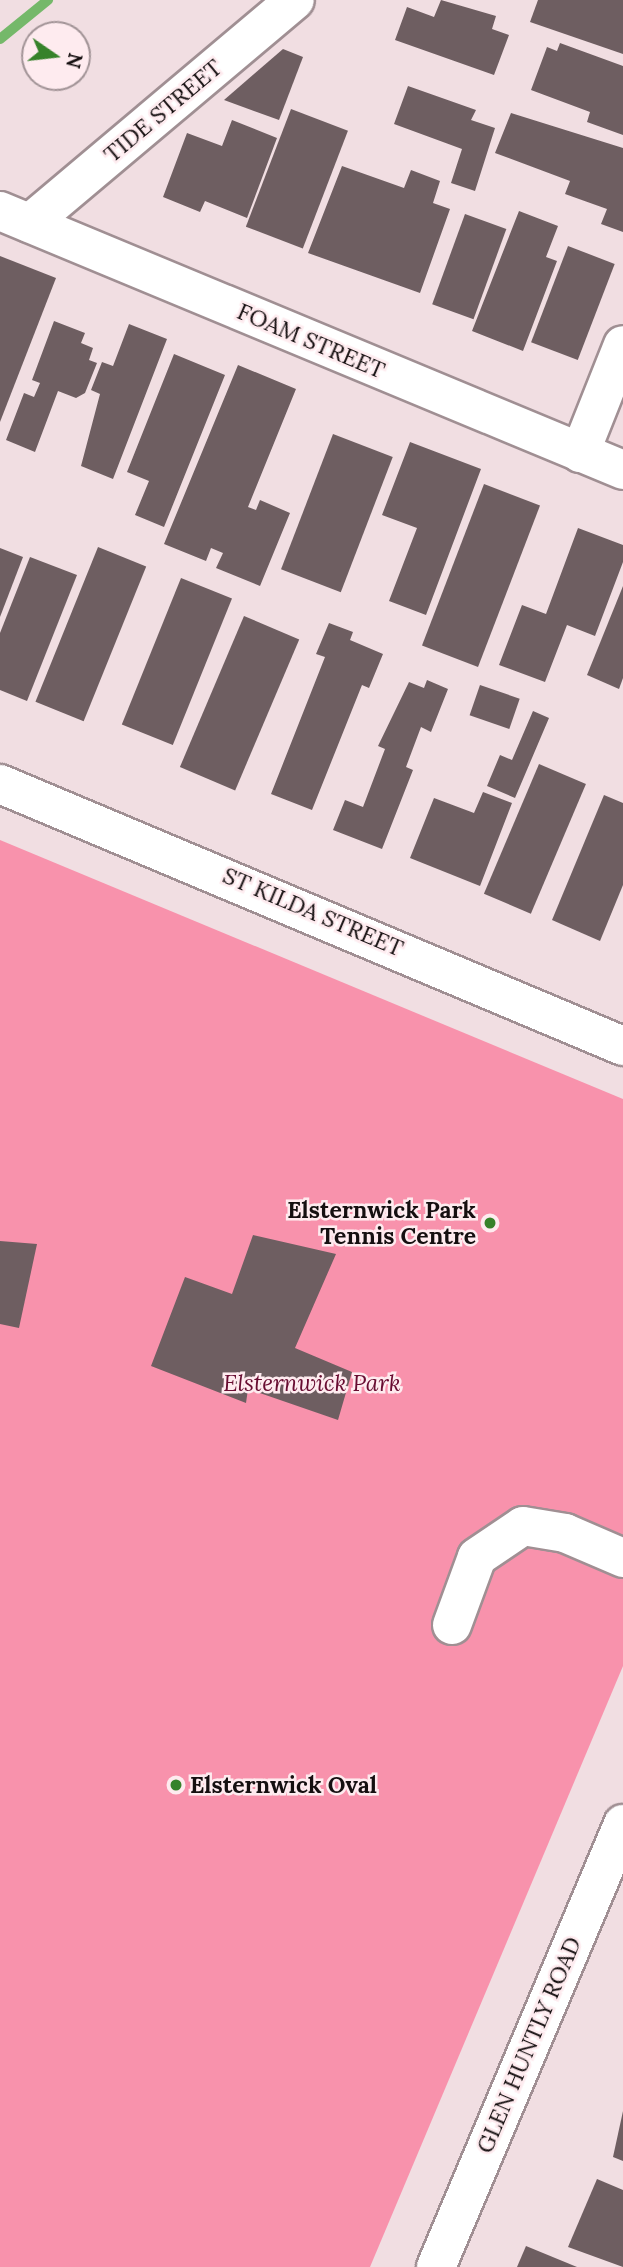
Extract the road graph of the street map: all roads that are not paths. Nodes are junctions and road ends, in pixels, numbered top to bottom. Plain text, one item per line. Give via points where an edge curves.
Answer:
1 (295, 0) edge
2 (15, 217) edge
3 (623, 345) edge
4 (580, 453) junction
5 (623, 470) edge
6 (0, 783) edge
7 (623, 1046) edge
8 (623, 1558) edge
9 (452, 1625) dead end
10 (623, 1824) edge
11 (436, 2267) edge

1 - 2 main road, TIDE STREET
2 - 4 main road, FOAM STREET
3 - 4 main road
4 - 5 main road, FOAM STREET
6 - 7 main road, ST KILDA STREET
8 - 9 main road via 565,1534 523,1526 477,1557
10 - 11 main road, GLEN HUNTLY ROAD

